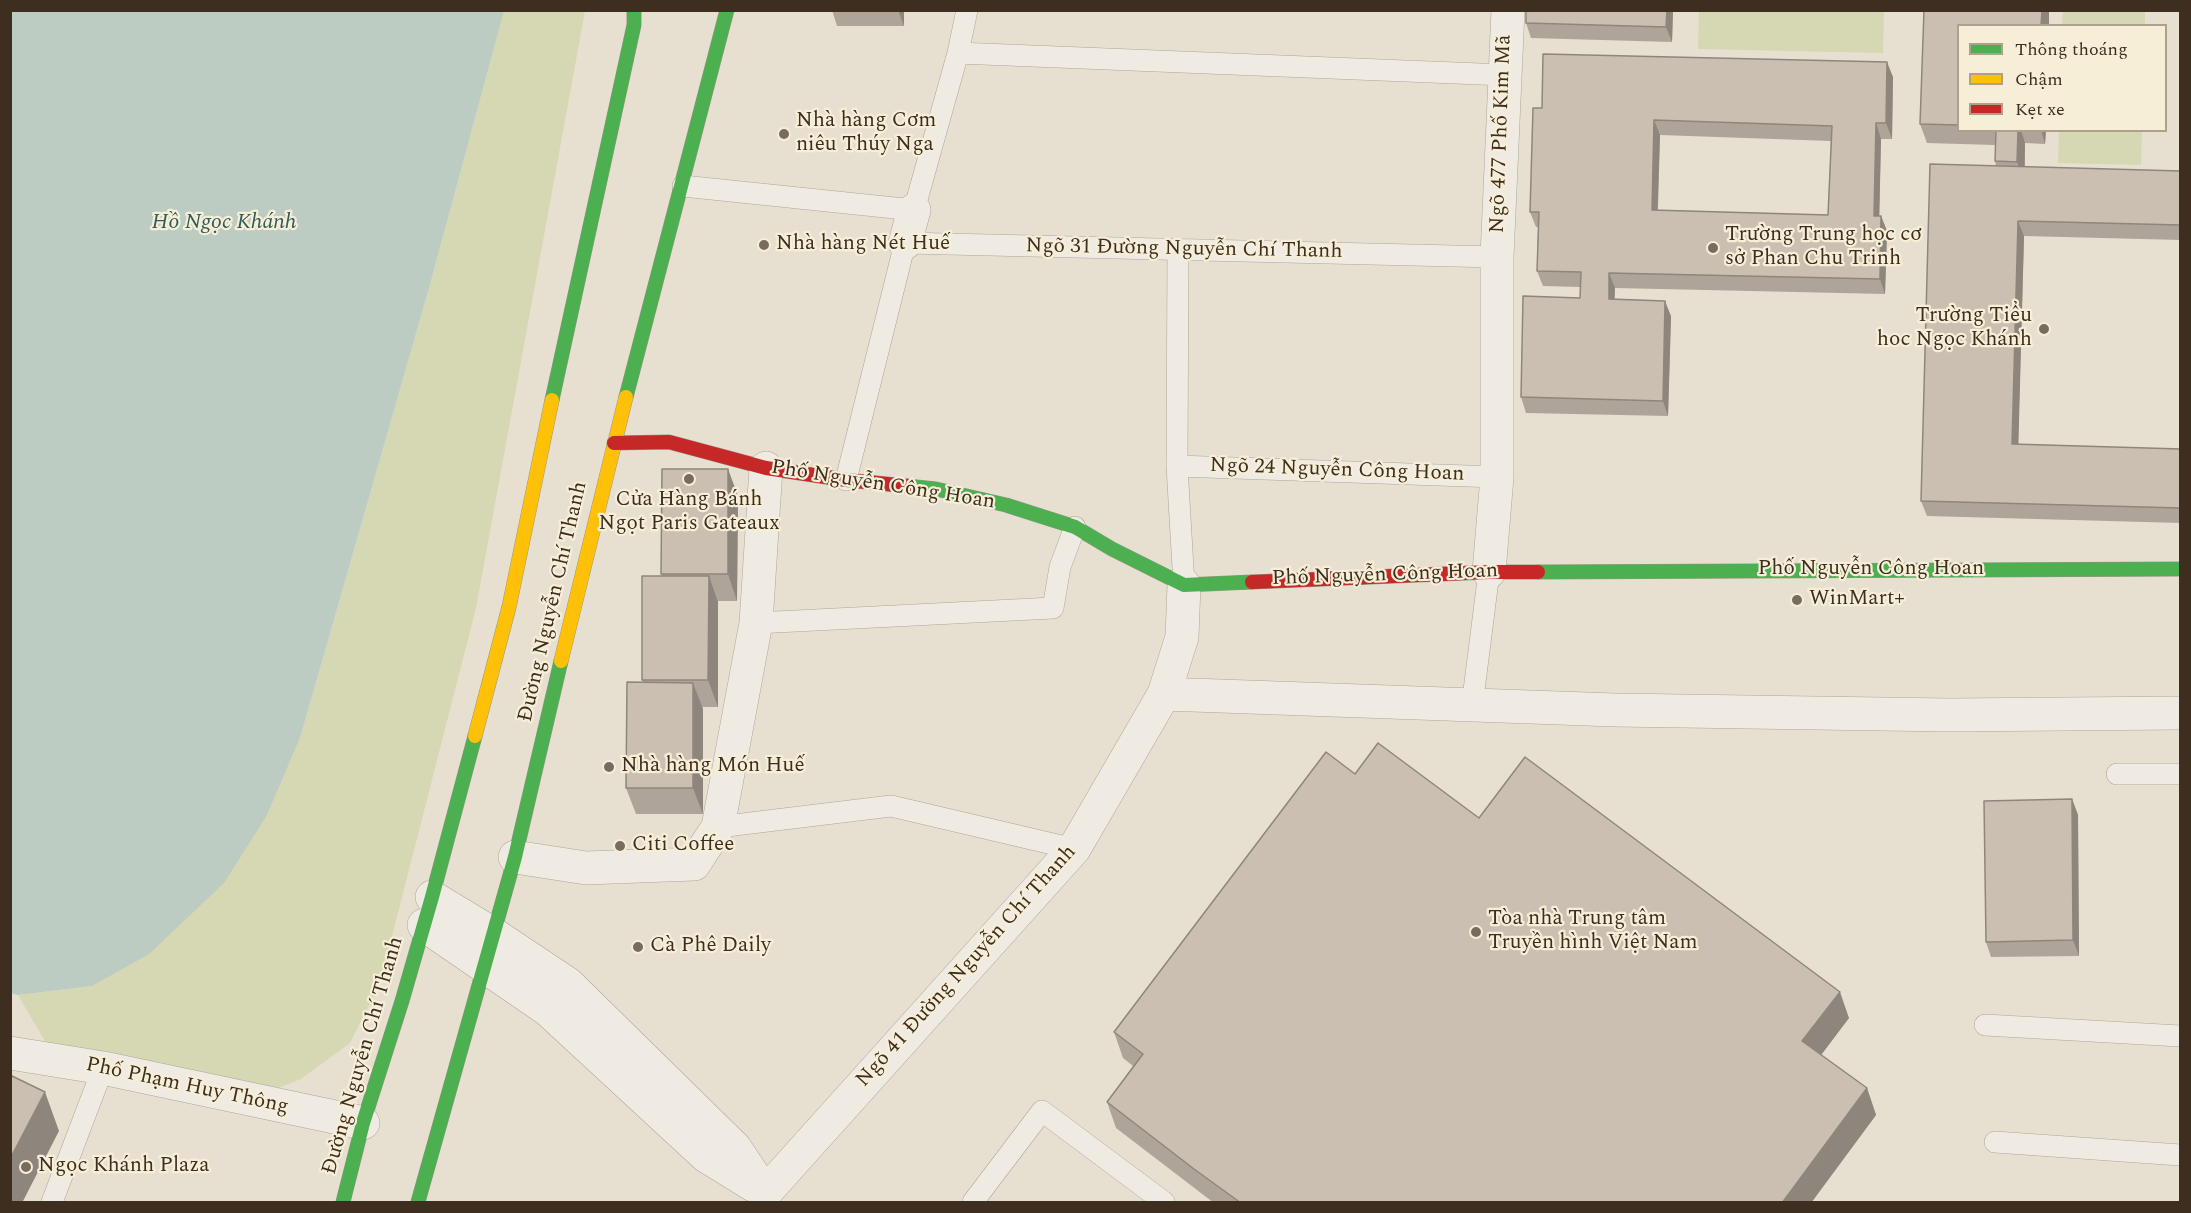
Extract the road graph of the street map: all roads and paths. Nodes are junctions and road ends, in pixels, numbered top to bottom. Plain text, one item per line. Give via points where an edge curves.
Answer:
1 (634, 10) edge
2 (639, 10) edge
3 (719, 10) edge
4 (727, 10) edge
5 (967, 10) edge
6 (1508, 10) edge
7 (634, 25) junction
8 (718, 39) junction
9 (958, 53) junction
10 (1505, 75) junction
11 (683, 186) junction
12 (914, 210) junction
13 (905, 243) junction
14 (1178, 249) junction
15 (1497, 257) junction
16 (614, 443) junction
17 (1177, 465) junction
18 (766, 468) junction
19 (1497, 477) junction
20 (846, 480) junction
21 (1075, 526) junction
22 (2181, 569) edge
23 (1489, 572) junction
24 (1184, 585) junction
25 (756, 624) junction
26 (1164, 694) junction
27 (1472, 706) junction
28 (2181, 713) edge
29 (2117, 774) dead end
30 (2181, 774) edge
31 (718, 827) junction
32 (1074, 849) junction
33 (515, 857) junction
34 (428, 911) junction
35 (493, 934) junction
36 (484, 966) junction
37 (1985, 1025) dead end
38 (2181, 1036) edge
39 (10, 1053) edge
40 (103, 1068) junction
41 (363, 1123) junction
42 (1995, 1142) dead end
43 (2181, 1155) edge
44 (771, 1198) edge
45 (1152, 1199) edge
46 (52, 1203) edge
47 (343, 1203) edge
48 (418, 1203) edge
49 (973, 1203) edge

1 - 7 main road, Đường Nguyễn Chí Thanh
2 - 7 main road
3 - 8 main road
4 - 8 main road, Đường Nguyễn Chí Thanh
5 - 9 lane
6 - 10 street, Ngõ 477 Phố Kim Mã
7 - 34 main road, Đường Nguyễn Chí Thanh via 509,607
8 - 11 main road, Đường Nguyễn Chí Thanh
9 - 10 lane
9 - 12 lane
10 - 15 street, Ngõ 477 Phố Kim Mã
11 - 12 lane
11 - 16 main road, Đường Nguyễn Chí Thanh
12 - 13 street
13 - 14 lane, Ngõ 31 Đường Nguyễn Chí Thanh
13 - 20 lane
14 - 15 lane, Ngõ 31 Đường Nguyễn Chí Thanh
14 - 17 lane
15 - 19 street
16 - 18 main road, Phố Nguyễn Công Hoan via 669,442
16 - 33 main road, Đường Nguyễn Chí Thanh
17 - 19 lane, Ngõ 24 Nguyễn Công Hoan
17 - 24 lane
18 - 20 main road, Phố Nguyễn Công Hoan
18 - 25 street
19 - 23 street
20 - 21 main road, Phố Nguyễn Công Hoan via 936,489
21 - 24 main road, Phố Nguyễn Công Hoan
21 - 25 lane via 1060,567 1053,608
22 - 23 main road, Phố Nguyễn Công Hoan
23 - 24 main road, Phố Nguyễn Công Hoan
23 - 27 lane
24 - 26 street, Ngõ 41 Đường Nguyễn Chí Thanh via 1182,637
25 - 31 street
26 - 27 street
26 - 32 street, Ngõ 41 Đường Nguyễn Chí Thanh
27 - 28 street via 1949,715
29 - 30 lane
31 - 32 lane via 891,806
31 - 33 street via 694,864 586,868
32 - 44 street, Ngõ 41 Đường Nguyễn Chí Thanh
33 - 35 main road, Đường Nguyễn Chí Thanh
34 - 35 street
34 - 36 street
34 - 41 main road, Đường Nguyễn Chí Thanh
35 - 36 main road, Đường Nguyễn Chí Thanh
35 - 44 street via 568,984 735,1148
36 - 44 street via 548,1010 706,1156
36 - 48 main road, Đường Nguyễn Chí Thanh
37 - 38 lane
39 - 40 street, Phố Phạm Huy Thông
40 - 41 street, Phố Phạm Huy Thông
40 - 46 lane
41 - 47 main road, Đường Nguyễn Chí Thanh
42 - 43 lane
45 - 49 lane via 1042,1111

